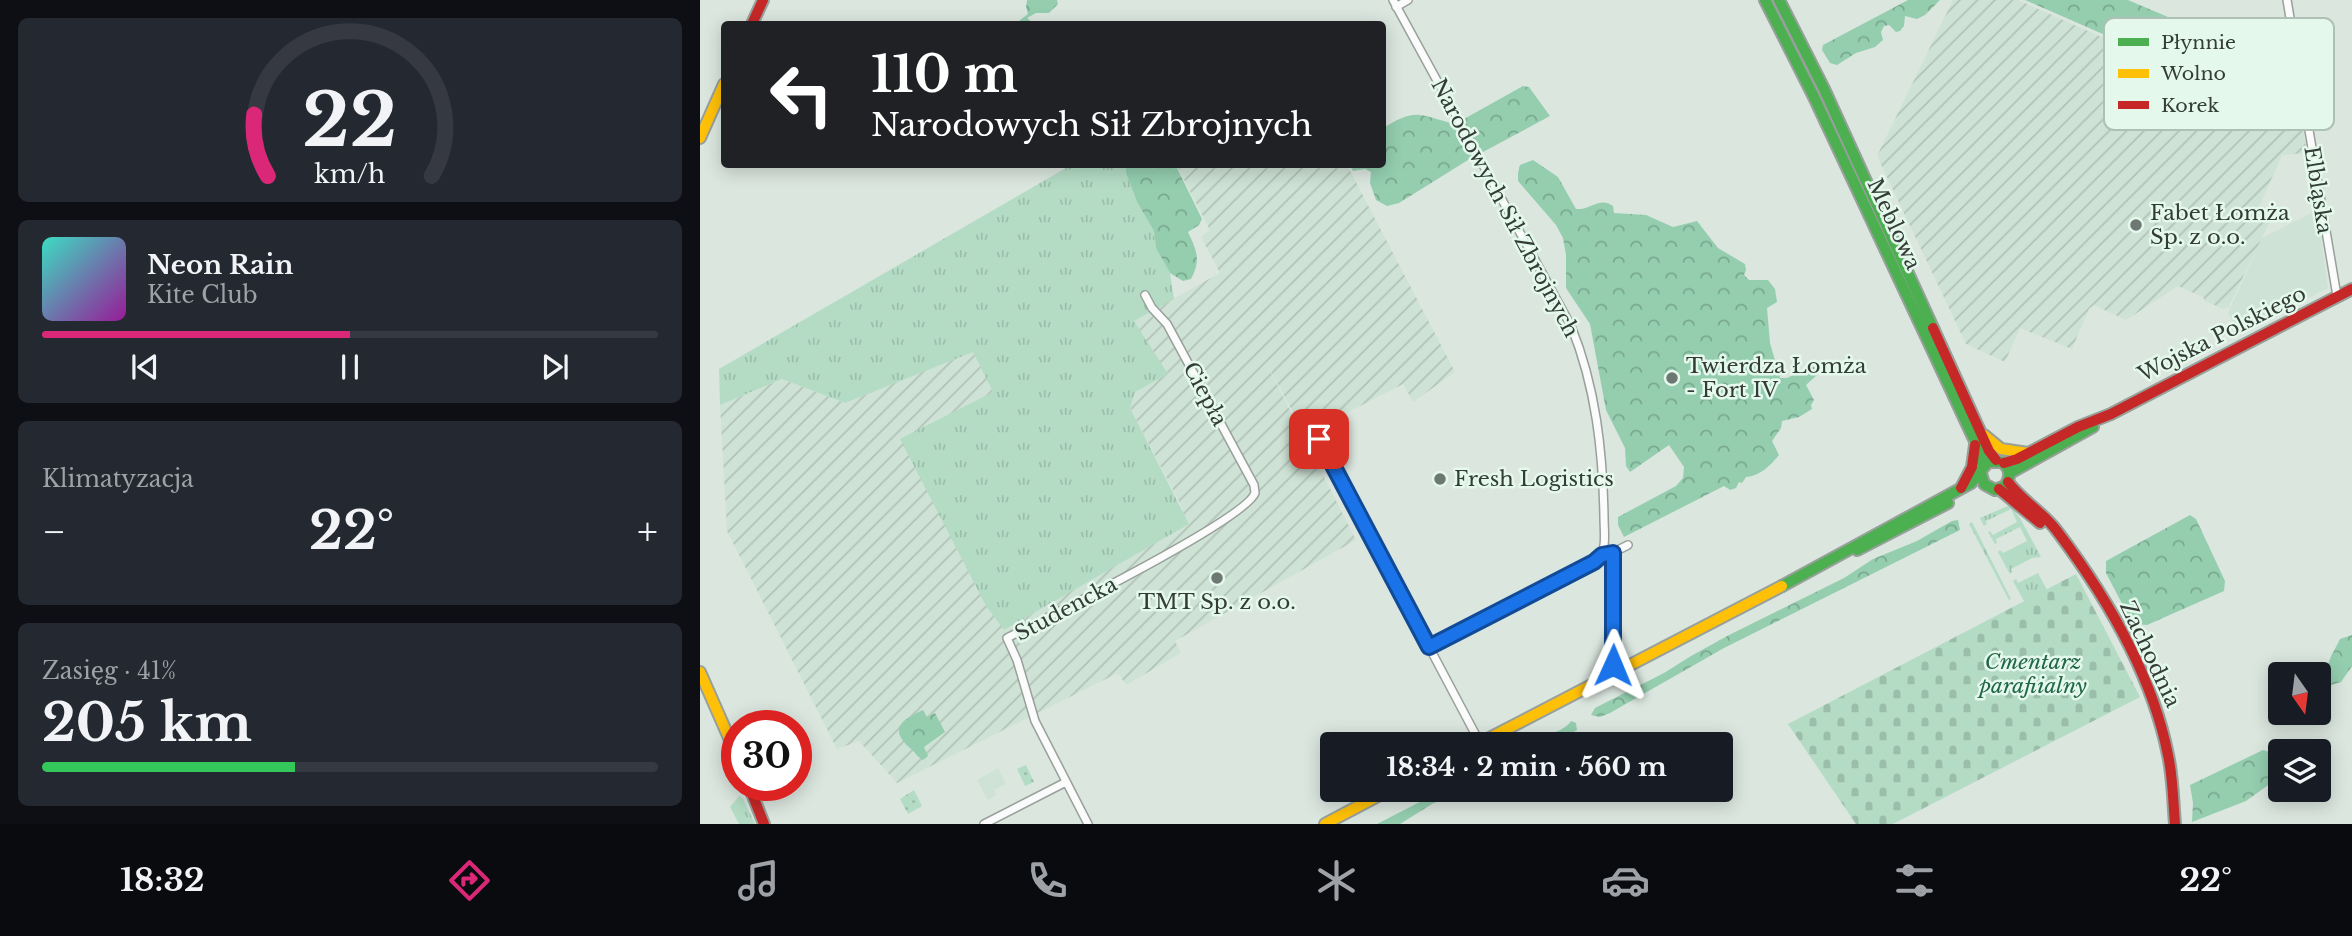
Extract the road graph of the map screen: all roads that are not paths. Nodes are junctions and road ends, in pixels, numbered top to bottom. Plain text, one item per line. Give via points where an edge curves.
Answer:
1 (763, 0) edge
2 (1408, 0) edge
3 (1765, 0) edge
4 (1779, 0) edge
5 (2287, 0) edge
6 (1394, 3) edge
7 (2290, 18) edge
8 (753, 21) edge
9 (721, 91) edge
10 (2309, 130) edge
11 (700, 138) edge
12 (2352, 289) edge
13 (1145, 295) dead end
14 (2337, 296) junction
15 (2111, 414) junction
16 (1982, 433) junction
17 (1319, 439) dead end
18 (1975, 443) junction
19 (2028, 453) junction
20 (1982, 470) junction
21 (2005, 470) junction
22 (1985, 486) junction
23 (1961, 488) junction
24 (1999, 489) junction
25 (1254, 497) joint
26 (1628, 545) dead end
27 (2071, 550) junction
28 (1613, 553) junction
29 (1602, 555) junction
30 (1825, 563) junction
31 (1429, 647) junction
32 (700, 672) edge
33 (1616, 672) junction
34 (721, 720) edge
35 (1473, 732) edge
36 (1500, 732) edge
37 (1066, 782) junction
38 (755, 801) edge
39 (1366, 802) edge
40 (764, 824) edge
41 (984, 824) edge
42 (1088, 824) edge
43 (1325, 824) edge
44 (2175, 824) edge

1 - 8 main road
2 - 6 street
3 - 18 main road, Meblowa
4 - 16 main road, Meblowa
5 - 7 street, Elbląska
6 - 29 street, Narodowych Sił Zbrojnych via 1576,340 1602,453
9 - 11 main road
10 - 14 street, Elbląska
12 - 14 main road, Wojska Polskiego
13 - 25 street, Ciepła via 1167,324 1254,485
14 - 15 main road, Wojska Polskiego
15 - 19 main road, Wojska Polskiego
15 - 21 main road, Wojska Polskiego via 2085,432
16 - 19 main road via 2001,449
16 - 21 main road, Meblowa via 1989,451
17 - 31 street
18 - 20 main road, Meblowa
18 - 23 main road via 1972,467
19 - 21 main road, Wojska Polskiego
20 - 21 main road via 1988,463
20 - 22 main road, Meblowa
20 - 23 main road
21 - 24 main road
21 - 27 main road, Zachodnia via 2022,499 2054,526
22 - 24 main road
22 - 30 main road
23 - 30 main road
24 - 27 main road, Zachodnia
25 - 37 street, Studencka via 1214,526 1115,583 1007,638 1035,721
26 - 28 street
27 - 44 main road, Zachodnia via 2106,604 2152,695 2167,747
28 - 29 street
28 - 33 street
29 - 31 street
30 - 33 main road
31 - 35 street
32 - 34 main road
33 - 36 main road
37 - 41 street
37 - 42 street, Studencka
38 - 40 main road
39 - 43 main road

